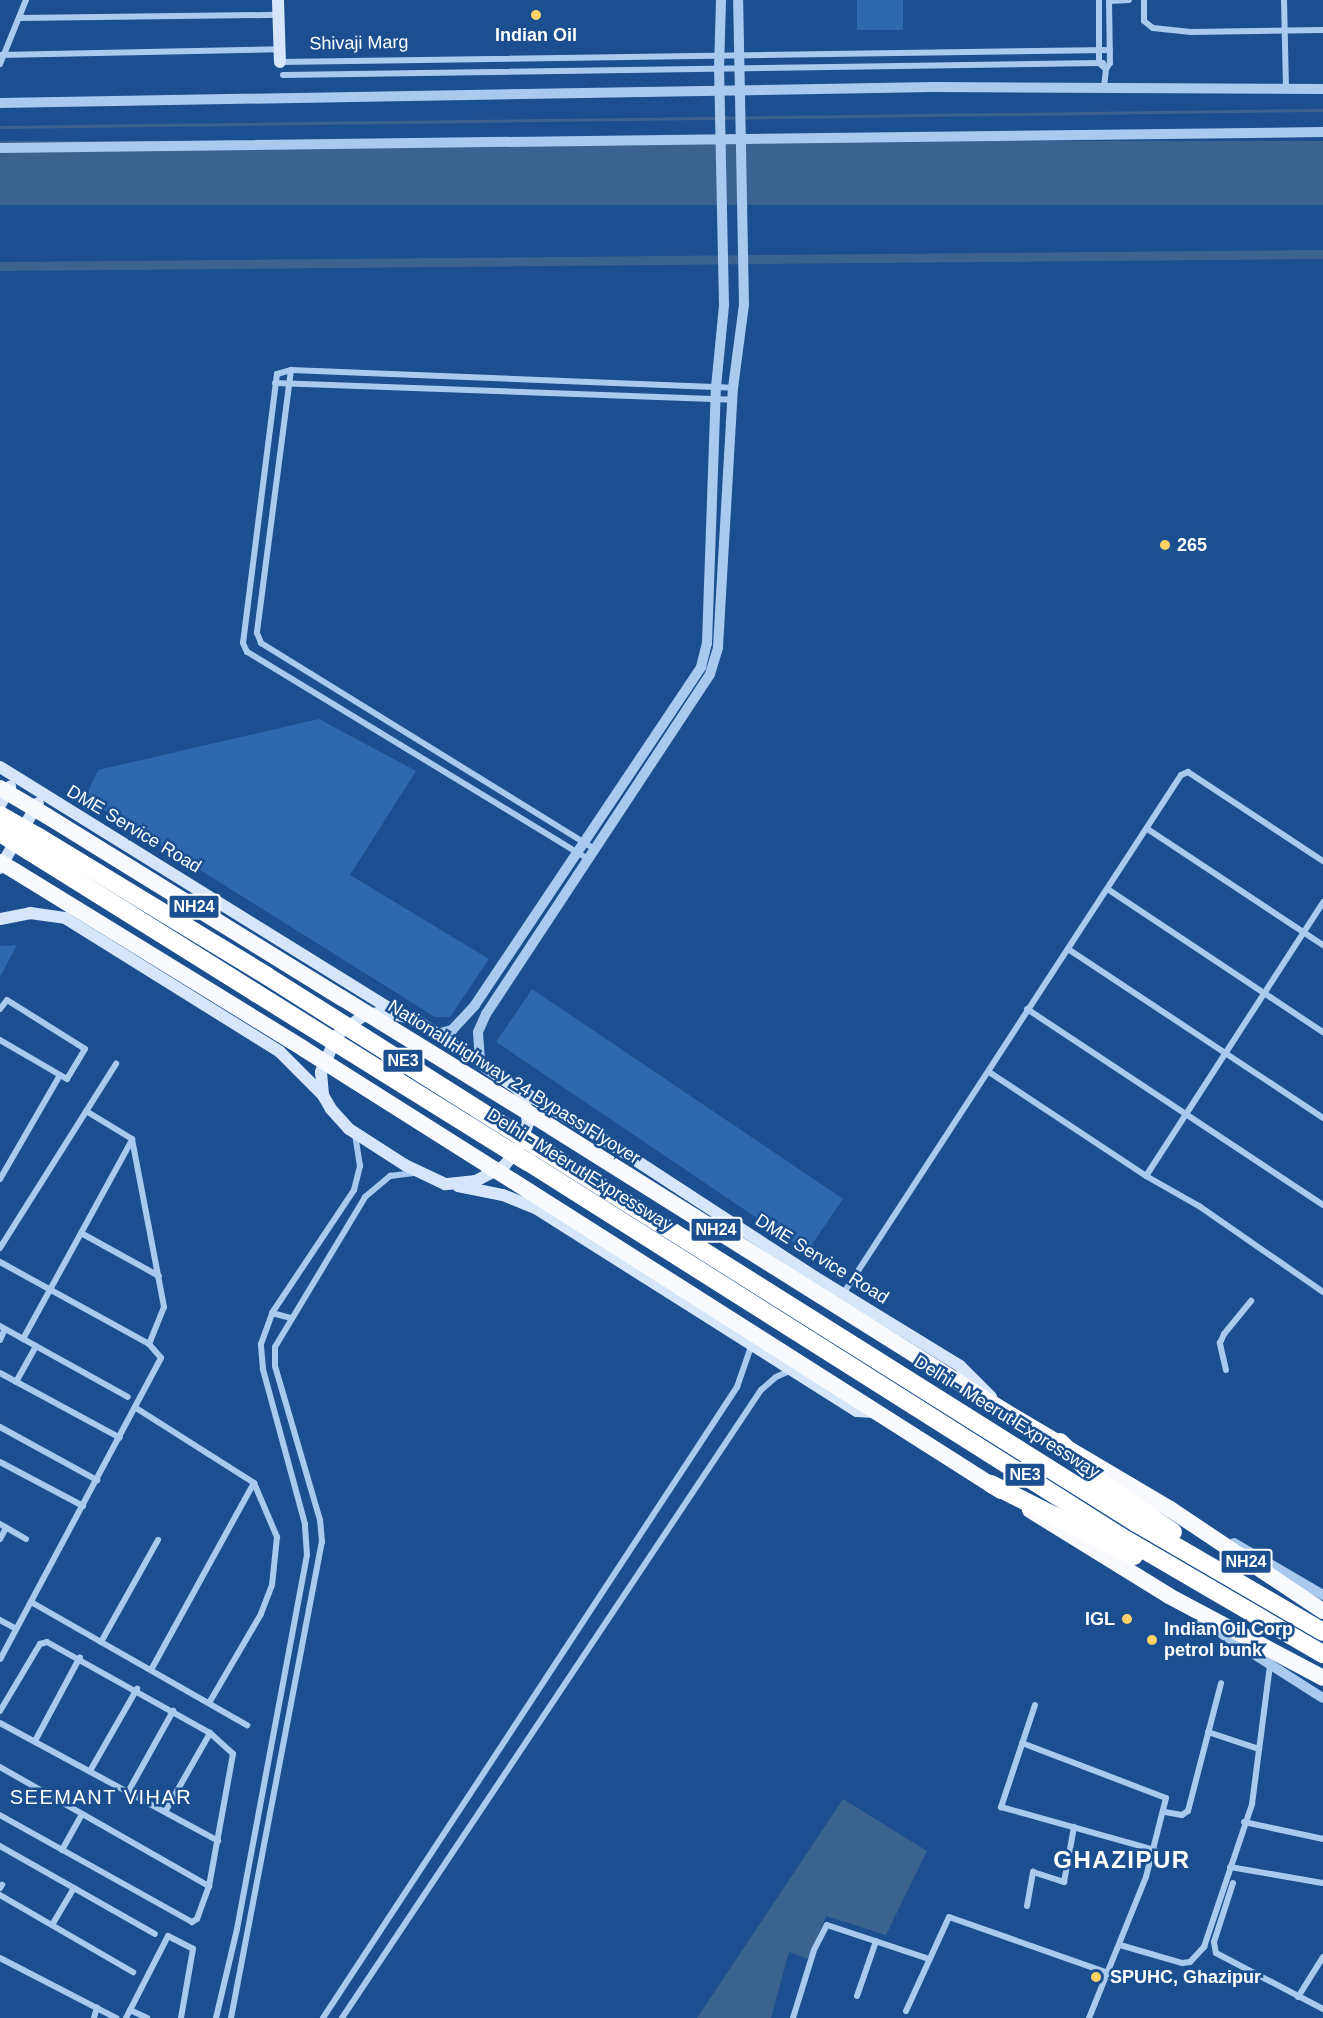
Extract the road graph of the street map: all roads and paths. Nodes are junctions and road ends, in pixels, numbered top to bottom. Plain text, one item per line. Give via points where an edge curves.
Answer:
1 (26, 0) edge
2 (278, 0) edge
3 (721, 0) edge
4 (738, 0) edge
5 (1099, 0) edge
6 (1129, 0) edge
7 (1144, 0) edge
8 (1284, 0) edge
9 (1109, 1) edge
10 (279, 15) junction
11 (19, 18) junction
12 (1323, 30) edge
13 (1286, 31) junction
14 (280, 49) junction
15 (1099, 50) junction
16 (1110, 50) junction
17 (719, 54) junction
18 (2, 55) edge
19 (738, 55) junction
20 (501, 58) junction
21 (1099, 63) junction
22 (0, 64) edge
23 (1108, 66) junction
24 (282, 68) junction
25 (718, 68) junction
26 (738, 68) junction
27 (502, 71) junction
28 (1104, 88) junction
29 (1286, 88) junction
30 (1323, 89) edge
31 (719, 91) junction
32 (740, 92) junction
33 (0, 103) edge
34 (1323, 132) edge
35 (742, 138) junction
36 (721, 139) junction
37 (0, 148) edge
38 (291, 370) junction
39 (275, 384) junction
40 (289, 384) junction
41 (716, 387) junction
42 (734, 388) junction
43 (715, 399) junction
44 (733, 400) junction
45 (0, 767) edge
46 (15, 778) junction
47 (0, 788) edge
48 (44, 795) junction
49 (0, 806) edge
50 (0, 815) edge
51 (1149, 830) junction
52 (0, 833) edge
53 (584, 842) junction
54 (33, 844) junction
55 (578, 852) junction
56 (591, 854) junction
57 (1323, 861) edge
58 (0, 862) edge
59 (0, 868) edge
60 (1109, 890) junction
61 (1323, 902) edge
62 (0, 919) edge
63 (1304, 932) junction
64 (1323, 945) edge
65 (1068, 949) junction
66 (1264, 993) junction
67 (0, 1009) edge
68 (1027, 1009) junction
69 (403, 1017) junction
70 (1323, 1032) edge
71 (437, 1034) junction
72 (0, 1040) edge
73 (1225, 1053) junction
74 (480, 1061) junction
75 (116, 1064) dead end
76 (989, 1072) junction
77 (60, 1075) junction
78 (518, 1089) junction
79 (323, 1095) junction
80 (86, 1111) junction
81 (1186, 1114) junction
82 (1323, 1118) edge
83 (354, 1132) junction
84 (132, 1139) junction
85 (420, 1172) junction
86 (1146, 1176) junction
87 (0, 1179) edge
88 (445, 1184) junction
89 (1323, 1205) edge
90 (81, 1233) junction
91 (0, 1248) edge
92 (0, 1262) edge
93 (159, 1276) junction
94 (737, 1282) junction
95 (49, 1290) junction
96 (1323, 1292) edge
97 (843, 1294) junction
98 (1251, 1301) dead end
99 (272, 1313) junction
100 (291, 1318) junction
101 (3, 1327) edge
102 (23, 1339) junction
103 (0, 1340) edge
104 (752, 1343) junction
105 (149, 1344) junction
106 (36, 1346) junction
107 (799, 1367) junction
108 (1226, 1370) dead end
109 (0, 1373) edge
110 (16, 1382) junction
111 (128, 1397) dead end
112 (136, 1408) junction
113 (1006, 1412) junction
114 (0, 1427) edge
115 (120, 1438) junction
116 (1060, 1442) junction
117 (0, 1462) edge
118 (97, 1480) junction
119 (254, 1483) junction
120 (991, 1484) junction
121 (83, 1506) junction
122 (1170, 1509) junction
123 (3, 1526) edge
124 (0, 1539) edge
125 (26, 1539) dead end
126 (158, 1540) dead end
127 (1323, 1595) edge
128 (1168, 1596) junction
129 (32, 1602) junction
130 (1285, 1609) junction
131 (1323, 1611) edge
132 (0, 1620) edge
133 (1278, 1627) junction
134 (16, 1629) junction
135 (1323, 1632) edge
136 (101, 1642) junction
137 (1323, 1654) edge
138 (80, 1657) junction
139 (0, 1659) edge
140 (1270, 1666) junction
141 (151, 1670) junction
142 (1323, 1678) edge
143 (1221, 1683) dead end
144 (136, 1689) junction
145 (1323, 1698) edge
146 (209, 1703) junction
147 (1035, 1705) dead end
148 (0, 1711) edge
149 (173, 1711) junction
150 (0, 1723) edge
151 (247, 1725) dead end
152 (1208, 1732) junction
153 (210, 1733) junction
154 (35, 1741) junction
155 (1022, 1743) junction
156 (1259, 1749) junction
157 (0, 1767) edge
158 (90, 1771) junction
159 (128, 1792) junction
160 (165, 1812) junction
161 (1165, 1812) junction
162 (82, 1814) junction
163 (0, 1815) edge
164 (1244, 1822) junction
165 (1074, 1827) junction
166 (1323, 1839) edge
167 (218, 1841) junction
168 (0, 1846) edge
169 (62, 1850) junction
170 (1155, 1850) junction
171 (1230, 1867) junction
172 (1233, 1883) dead end
173 (1323, 1883) edge
174 (208, 1886) junction
175 (74, 1888) junction
176 (0, 1895) edge
177 (1026, 1906) dead end
178 (52, 1925) junction
179 (155, 1934) dead end
180 (876, 1941) junction
181 (1119, 1945) junction
182 (1323, 1957) edge
183 (0, 1958) edge
184 (929, 1959) junction
185 (133, 1972) dead end
186 (1108, 1972) junction
187 (857, 1996) dead end
188 (1298, 1997) junction
189 (97, 2007) junction
190 (1323, 2009) edge
191 (130, 2010) junction
192 (906, 2011) dead end
193 (94, 2018) edge
194 (116, 2018) edge
195 (126, 2018) edge
196 (147, 2018) edge
197 (181, 2018) edge
198 (216, 2018) edge
199 (231, 2018) edge
200 (323, 2018) edge
201 (342, 2018) edge
202 (794, 2018) edge
203 (1089, 2018) edge

1 - 11 street
2 - 10 main road
3 - 17 street
4 - 19 street
5 - 15 street
6 - 9 street
7 - 13 street via 1144,21 1153,28
8 - 13 street
9 - 16 street
10 - 11 street
10 - 14 main road
11 - 18 street
12 - 13 street
13 - 29 street
14 - 18 street
14 - 24 main road
15 - 16 street, Shivaji Marg
15 - 19 street, Shivaji Marg
15 - 21 street
16 - 23 street
17 - 19 street, Shivaji Marg
17 - 20 street, Shivaji Marg
17 - 25 street
18 - 22 street
19 - 26 street
20 - 24 street, Shivaji Marg
20 - 27 street
21 - 23 street, Shivaji Marg
21 - 26 street, Shivaji Marg
23 - 28 street
24 - 27 street, Shivaji Marg
25 - 26 street, Shivaji Marg
25 - 27 street, Shivaji Marg
25 - 31 street
26 - 32 street
28 - 29 street
28 - 32 street
29 - 30 street
31 - 32 street
31 - 33 street
31 - 36 street
32 - 35 street
34 - 35 street
35 - 36 street
35 - 42 street via 744,305
36 - 37 street
36 - 41 street via 724,305
38 - 39 street via 278,372
38 - 40 street
38 - 41 street
39 - 40 street
39 - 55 street via 243,643 247,652
40 - 43 street
40 - 53 street via 257,633 261,643
41 - 42 street
41 - 43 street
42 - 44 street
43 - 44 street
43 - 53 street via 707,643 701,667
44 - 56 street via 718,647 710,674
45 - 46 main road, DME Service Road
46 - 48 main road, DME Service Road
46 - 49 main road
47 - 113 highway, National Highway 24 Bypass Flyover / NH24, bridge
48 - 59 main road
48 - 69 main road, DME Service Road
50 - 54 highway, Delhi - Meerut Expressway / NE3, bridge
51 - 57 street via 1181,775 1188,772
51 - 60 street
51 - 63 street
52 - 54 highway, Delhi - Meerut Expressway / NE3, bridge
53 - 55 street
53 - 56 street
54 - 94 highway, Delhi - Meerut Expressway / NE3, bridge via 256,993
54 - 94 highway, Delhi - Meerut Expressway / NE3, bridge via 267,976
55 - 56 street
55 - 71 street via 475,1005 452,1030
56 - 74 street via 486,1014 478,1032
58 - 107 highway, bridge
60 - 65 street
60 - 66 street
61 - 63 street
62 - 79 main road via 30,913 65,918 280,1052
63 - 64 street
63 - 66 street
65 - 68 street
65 - 73 street
66 - 70 street
66 - 73 street
67 - 77 street via 7,1000 84,1047 69,1079
68 - 76 street
68 - 81 street
69 - 71 main road
69 - 79 main road via 387,1012 365,1015 337,1035 323,1064
71 - 74 main road
72 - 77 street
73 - 81 street
73 - 82 street
74 - 78 main road
75 - 80 street
76 - 86 street
76 - 97 street
77 - 87 street
78 - 88 main road via 525,1102 528,1123 520,1145 504,1166 476,1181
78 - 97 main road, DME Service Road via 597,1135
79 - 83 main road
80 - 84 street
80 - 91 street
81 - 86 street
81 - 89 street
83 - 85 main road
83 - 99 street via 360,1166 354,1190
84 - 90 street
84 - 93 street
85 - 88 main road
85 - 100 street via 390,1176 371,1189
86 - 96 street via 1199,1206
88 - 104 main road via 503,1195 537,1209
90 - 93 street
90 - 95 street
92 - 95 street
93 - 105 street via 163,1311
94 - 130 highway, Delhi - Meerut Expressway / NE3
94 - 133 highway, Delhi - Meerut Expressway / NE3 via 1120,1536
95 - 102 street
95 - 105 street
97 - 113 main road, DME Service Road via 960,1366
98 - 108 street via 1220,1343
99 - 100 street
99 - 198 street via 261,1344 263,1369 305,1524 308,1555 237,1929
100 - 199 street via 276,1347 275,1366 320,1520 322,1542
101 - 102 street
101 - 103 street
102 - 106 street
104 - 107 main road
104 - 200 street via 737,1387
105 - 112 street via 160,1353 160,1362
106 - 110 street
106 - 111 street
107 - 120 highway via 880,1412
107 - 201 street via 776,1377 761,1390
109 - 110 street
110 - 115 street
112 - 115 street
112 - 119 street
113 - 116 highway, NH24
114 - 118 street
115 - 118 street
116 - 122 highway
116 - 130 highway via 1098,1480
117 - 121 street
118 - 121 street
119 - 141 street
119 - 146 street via 277,1537 272,1585 261,1614
120 - 128 highway via 1068,1537
120 - 133 highway
121 - 129 street
122 - 127 street
122 - 131 highway, NH24
123 - 124 street
123 - 125 street
126 - 136 street
128 - 140 street
128 - 142 highway
129 - 134 street
129 - 136 street
130 - 135 highway, Delhi - Meerut Expressway / NE3
132 - 134 street
133 - 137 highway, Delhi - Meerut Expressway / NE3
134 - 139 street
136 - 141 street
138 - 144 street
138 - 148 street via 51,1642 40,1644
138 - 154 street
140 - 145 street
140 - 156 street
141 - 146 street
143 - 152 street
144 - 149 street
144 - 158 street
146 - 151 street
147 - 155 street
149 - 153 street
149 - 159 street
150 - 154 street
152 - 156 street
152 - 161 street via 1188,1810 1182,1815
153 - 160 street
153 - 167 street via 233,1754
154 - 158 street
155 - 161 street via 1162,1794 1167,1803
155 - 165 street via 1001,1807
156 - 164 street via 1252,1804
157 - 162 street
158 - 159 street
159 - 160 street
160 - 167 street
161 - 170 street
162 - 169 street
162 - 174 street
163 - 169 street
164 - 166 street
164 - 171 street
165 - 170 street
165 - 177 street via 1064,1882 1033,1872
167 - 174 street
168 - 175 street
169 - 174 street via 188,1922 197,1919
170 - 181 street
171 - 173 street
171 - 181 street via 1204,1947 1190,1962
172 - 188 street via 1214,1949
175 - 178 street
175 - 179 street
176 - 178 street
178 - 185 street
180 - 184 street
180 - 187 street
180 - 202 street via 831,1926 823,1927
181 - 186 street
182 - 188 street
183 - 189 street
184 - 186 street via 949,1917
184 - 192 street
186 - 203 street
188 - 190 street
189 - 193 street
189 - 194 street
191 - 195 street
191 - 196 street
191 - 197 street via 168,1936 193,1949

